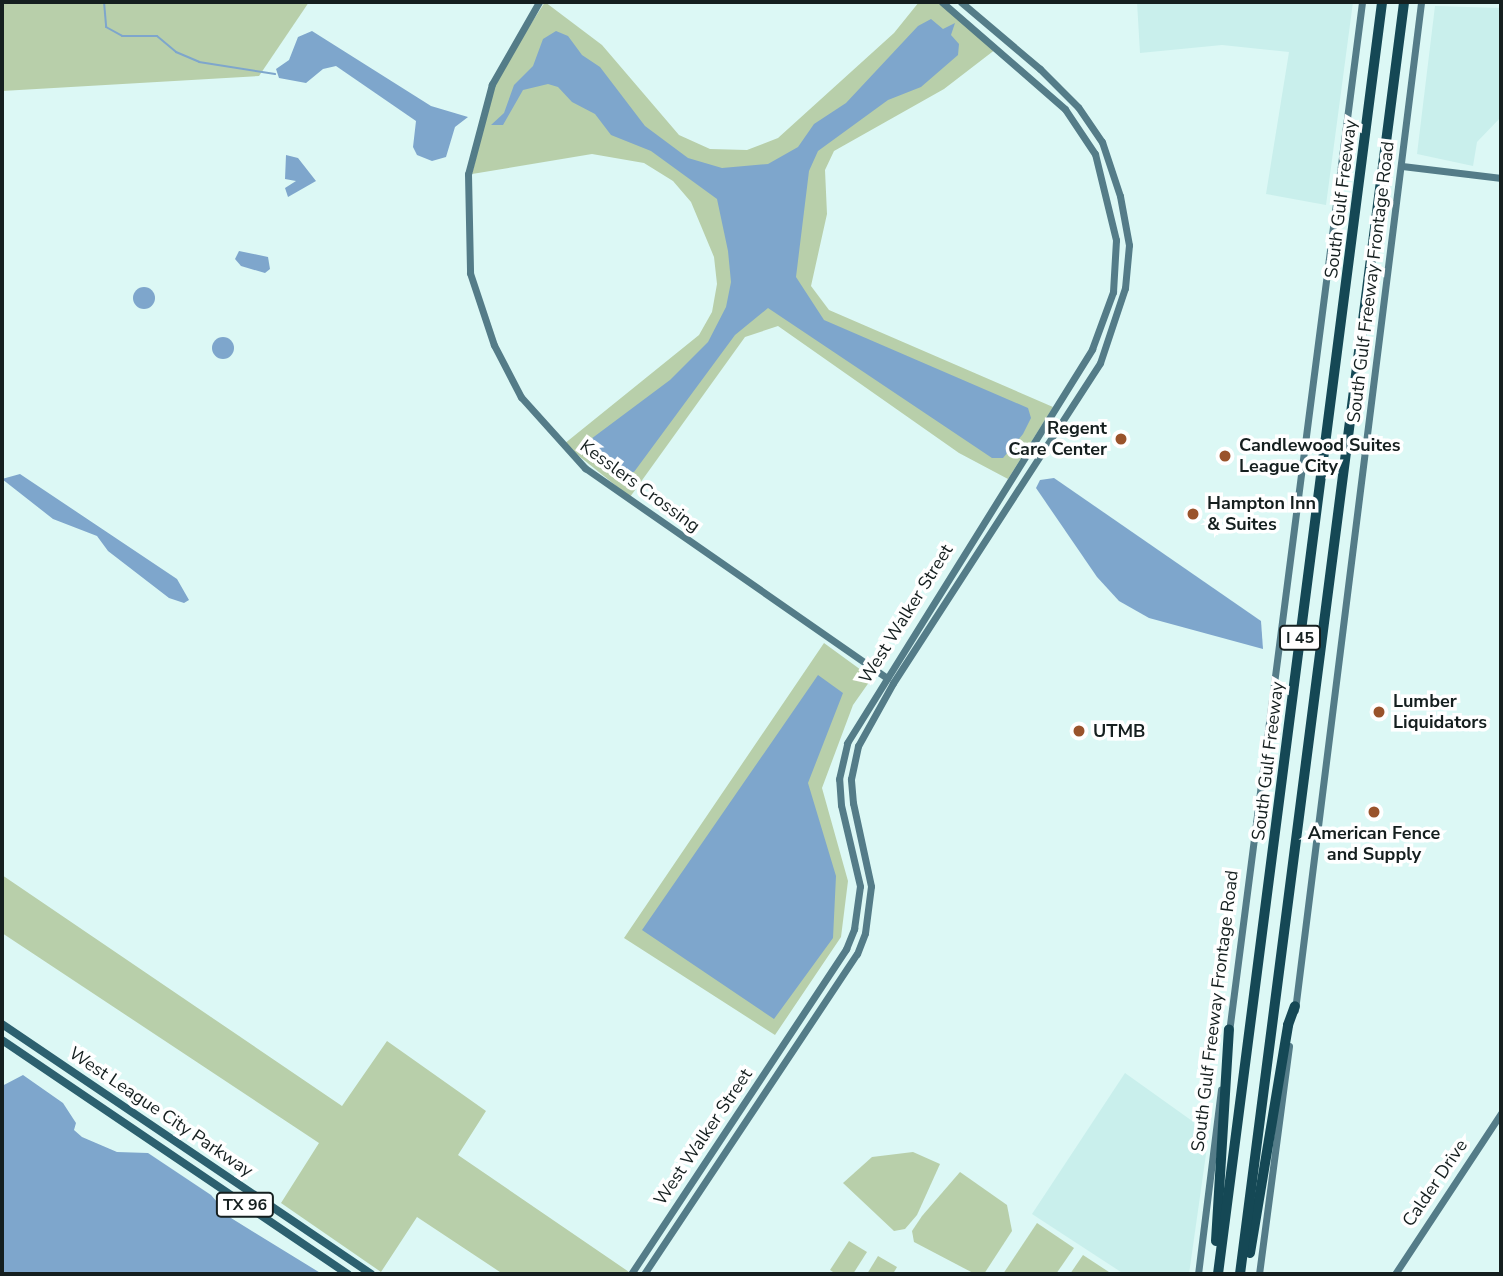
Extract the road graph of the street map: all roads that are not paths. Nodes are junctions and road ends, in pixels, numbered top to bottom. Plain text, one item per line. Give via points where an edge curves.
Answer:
1 (539, 2) edge
2 (942, 2) edge
3 (961, 2) edge
4 (1362, 2) edge
5 (1382, 2) edge
6 (1404, 2) edge
7 (1421, 2) edge
8 (1402, 166) junction
9 (1501, 178) edge
10 (884, 676) junction
11 (893, 683) junction
12 (1295, 1006) junction
13 (2, 1024) edge
14 (1229, 1028) junction
15 (2, 1040) edge
16 (1501, 1113) edge
17 (1394, 1273) edge
18 (348, 1274) edge
19 (371, 1274) edge
20 (631, 1274) edge
21 (644, 1274) edge
22 (1198, 1274) edge
23 (1212, 1274) edge
24 (1218, 1274) edge
25 (1240, 1274) edge
26 (1246, 1274) edge
27 (1259, 1274) edge

1 - 10 street, Kesslers Crossing via 492,84 468,174 470,273 495,345 521,397 585,468
2 - 10 street, West Walker Street via 1065,109 1096,154 1116,240 1113,292 1092,349
3 - 11 street, West Walker Street via 1059,88 1102,142 1129,245 1125,288 1100,363
4 - 14 street, South Gulf Freeway Frontage Road
5 - 24 highway, South Gulf Freeway / I 45
6 - 25 highway, South Gulf Freeway / I 45
7 - 8 street, South Gulf Freeway Frontage Road
8 - 9 street
8 - 12 street, South Gulf Freeway Frontage Road
10 - 11 street, Kesslers Crossing
10 - 20 street, West Walker Street via 847,743 839,779 860,886 846,949
11 - 21 street, West Walker Street via 858,747 851,779 871,886 865,933 857,954
12 - 26 highway via 1287,1025
12 - 27 street, South Gulf Freeway Frontage Road
13 - 19 main road, West League City Parkway / TX 96
14 - 22 street, South Gulf Freeway Frontage Road
14 - 23 highway
15 - 18 main road, West League City Parkway / TX 96
16 - 17 street, Calder Drive

